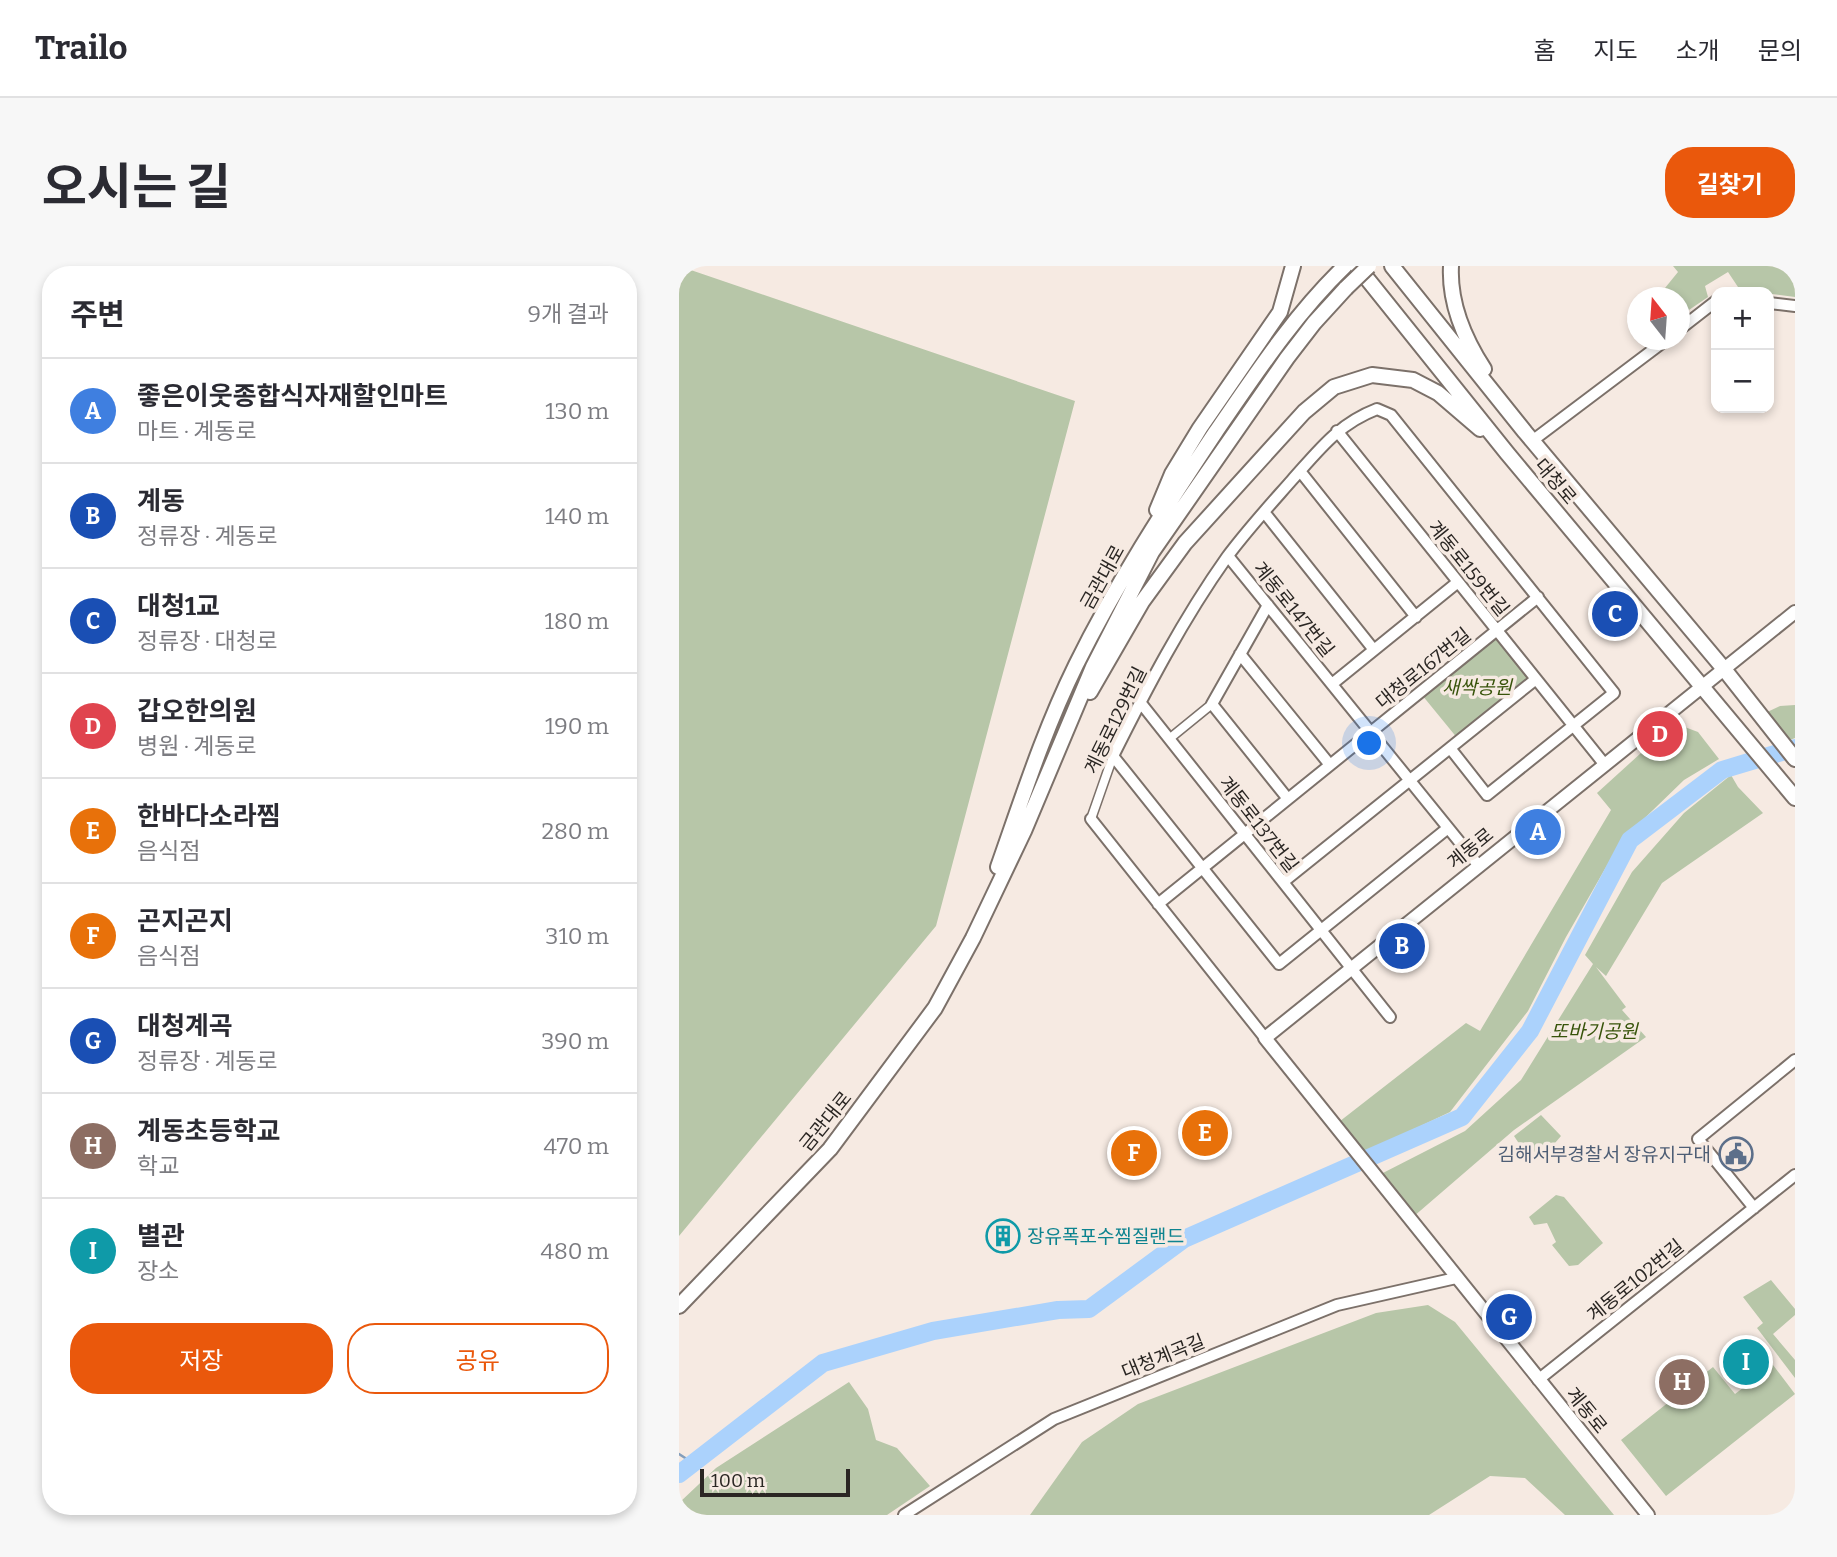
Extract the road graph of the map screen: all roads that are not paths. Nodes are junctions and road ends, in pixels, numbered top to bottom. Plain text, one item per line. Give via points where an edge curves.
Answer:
1 (1293, 266) edge
2 (1357, 266) edge
3 (1369, 266) edge
4 (1392, 266) edge
5 (1451, 266) edge
6 (1340, 270) edge
7 (1774, 304) edge
8 (1711, 306) edge
9 (1795, 306) edge
10 (1690, 321) edge
11 (1652, 350) edge
12 (1337, 432) junction
13 (1529, 436) junction
14 (1507, 453) junction
15 (1300, 471) junction
16 (1264, 512) junction
17 (1142, 545) junction
18 (1228, 556) junction
19 (1458, 582) junction
20 (1538, 597) junction
21 (1268, 605) junction
22 (1795, 612) edge
23 (1416, 617) junction
24 (1497, 630) junction
25 (1374, 650) junction
26 (1240, 653) junction
27 (1724, 668) junction
28 (1536, 679) junction
29 (1332, 684) junction
30 (1703, 686) junction
31 (1140, 702) junction
32 (1212, 704) junction
33 (1573, 726) junction
34 (1371, 732) junction
35 (1169, 739) junction
36 (1450, 748) junction
37 (1057, 751) junction
38 (1113, 756) junction
39 (1795, 759) edge
40 (1330, 765) junction
41 (1605, 765) junction
42 (1410, 780) junction
43 (1791, 793) edge
44 (1288, 799) junction
45 (1091, 819) joint
46 (1448, 828) junction
47 (1245, 834) junction
48 (1479, 866) junction
49 (1203, 867) junction
50 (1283, 882) junction
51 (1158, 904) junction
52 (1321, 930) junction
53 (973, 938) junction
54 (1352, 968) junction
55 (1390, 1017) dead end
56 (1265, 1038) junction
57 (1795, 1060) edge
58 (1795, 1175) edge
59 (1754, 1208) junction
60 (1456, 1278) junction
61 (679, 1306) edge
62 (1538, 1380) junction
63 (904, 1515) edge
64 (1648, 1515) edge

1 - 17 main road via 1280,313 1172,474
2 - 14 main road, 대청로
3 - 37 main road, 금관대로, bridge via 1287,358 1152,552 1093,667
4 - 13 main road, 대청로
5 - 13 main road via 1453,303 1465,337
6 - 17 main road, 금관대로 via 1292,324 1246,387
7 - 9 street
8 - 10 street
11 - 13 street
12 - 15 street, 계동로129번길
12 - 19 street, 계동로159번길
12 - 20 street, 계동로129번길 via 1377,409 1391,415
13 - 27 main road, 대청로
14 - 30 main road, 대청로
14 - 37 main road via 1438,393 1413,380 1371,375 1334,387 1304,412 1185,542 1142,602
15 - 16 street, 계동로129번길
15 - 23 street
16 - 18 street, 계동로129번길
16 - 25 street
17 - 53 main road, 금관대로 via 1059,703
18 - 21 street, 계동로147번길
18 - 31 street, 계동로129번길
19 - 23 street, 계동로147번길
19 - 24 street, 계동로159번길
20 - 24 street, 대청로167번길
20 - 33 street, 계동로159번길 via 1615,693
21 - 26 street
21 - 29 street, 계동로147번길
22 - 27 street, 계동로
23 - 25 street, 계동로147번길
24 - 28 street, 계동로159번길
24 - 34 street, 대청로167번길
25 - 29 street, 계동로147번길
26 - 32 street
26 - 40 street
27 - 30 street, 계동로
27 - 39 main road, 대청로
28 - 33 street, 계동로159번길
28 - 36 street
29 - 34 street, 계동로147번길
30 - 41 street, 계동로
30 - 43 main road, 대청로
31 - 35 street, 계동로137번길
31 - 38 street, 계동로129번길
32 - 35 street
32 - 44 street
33 - 36 street, 계동로159번길 via 1487,795
33 - 41 street, 계동로159번길
34 - 40 street, 대청로167번길
34 - 42 street, 계동로147번길
35 - 47 street, 계동로137번길
36 - 42 street
37 - 53 main road, 금관대로
38 - 45 street, 계동로129번길
38 - 49 street
40 - 44 street, 대청로167번길
41 - 48 street, 계동로
42 - 46 street, 계동로147번길
42 - 50 street
44 - 47 street, 대청로167번길
45 - 51 street, 계동로129번길
46 - 48 street, 계동로147번길
46 - 52 street
47 - 49 street, 대청로167번길
47 - 50 street, 계동로137번길
48 - 54 street, 계동로
49 - 51 street, 대청로167번길
49 - 52 street via 1279,964
50 - 52 street, 계동로137번길
51 - 56 street, 계동로129번길
52 - 54 street, 계동로137번길
53 - 61 main road, 금관대로 via 935,1008 830,1149
54 - 55 street, 계동로137번길
54 - 56 street, 계동로
56 - 60 street, 계동로
57 - 59 street via 1698,1139
58 - 59 street, 계동로102번길
59 - 62 street, 계동로102번길
60 - 62 street, 계동로
60 - 63 street, 대청계곡길 via 1337,1305 1054,1419
62 - 64 street, 계동로

